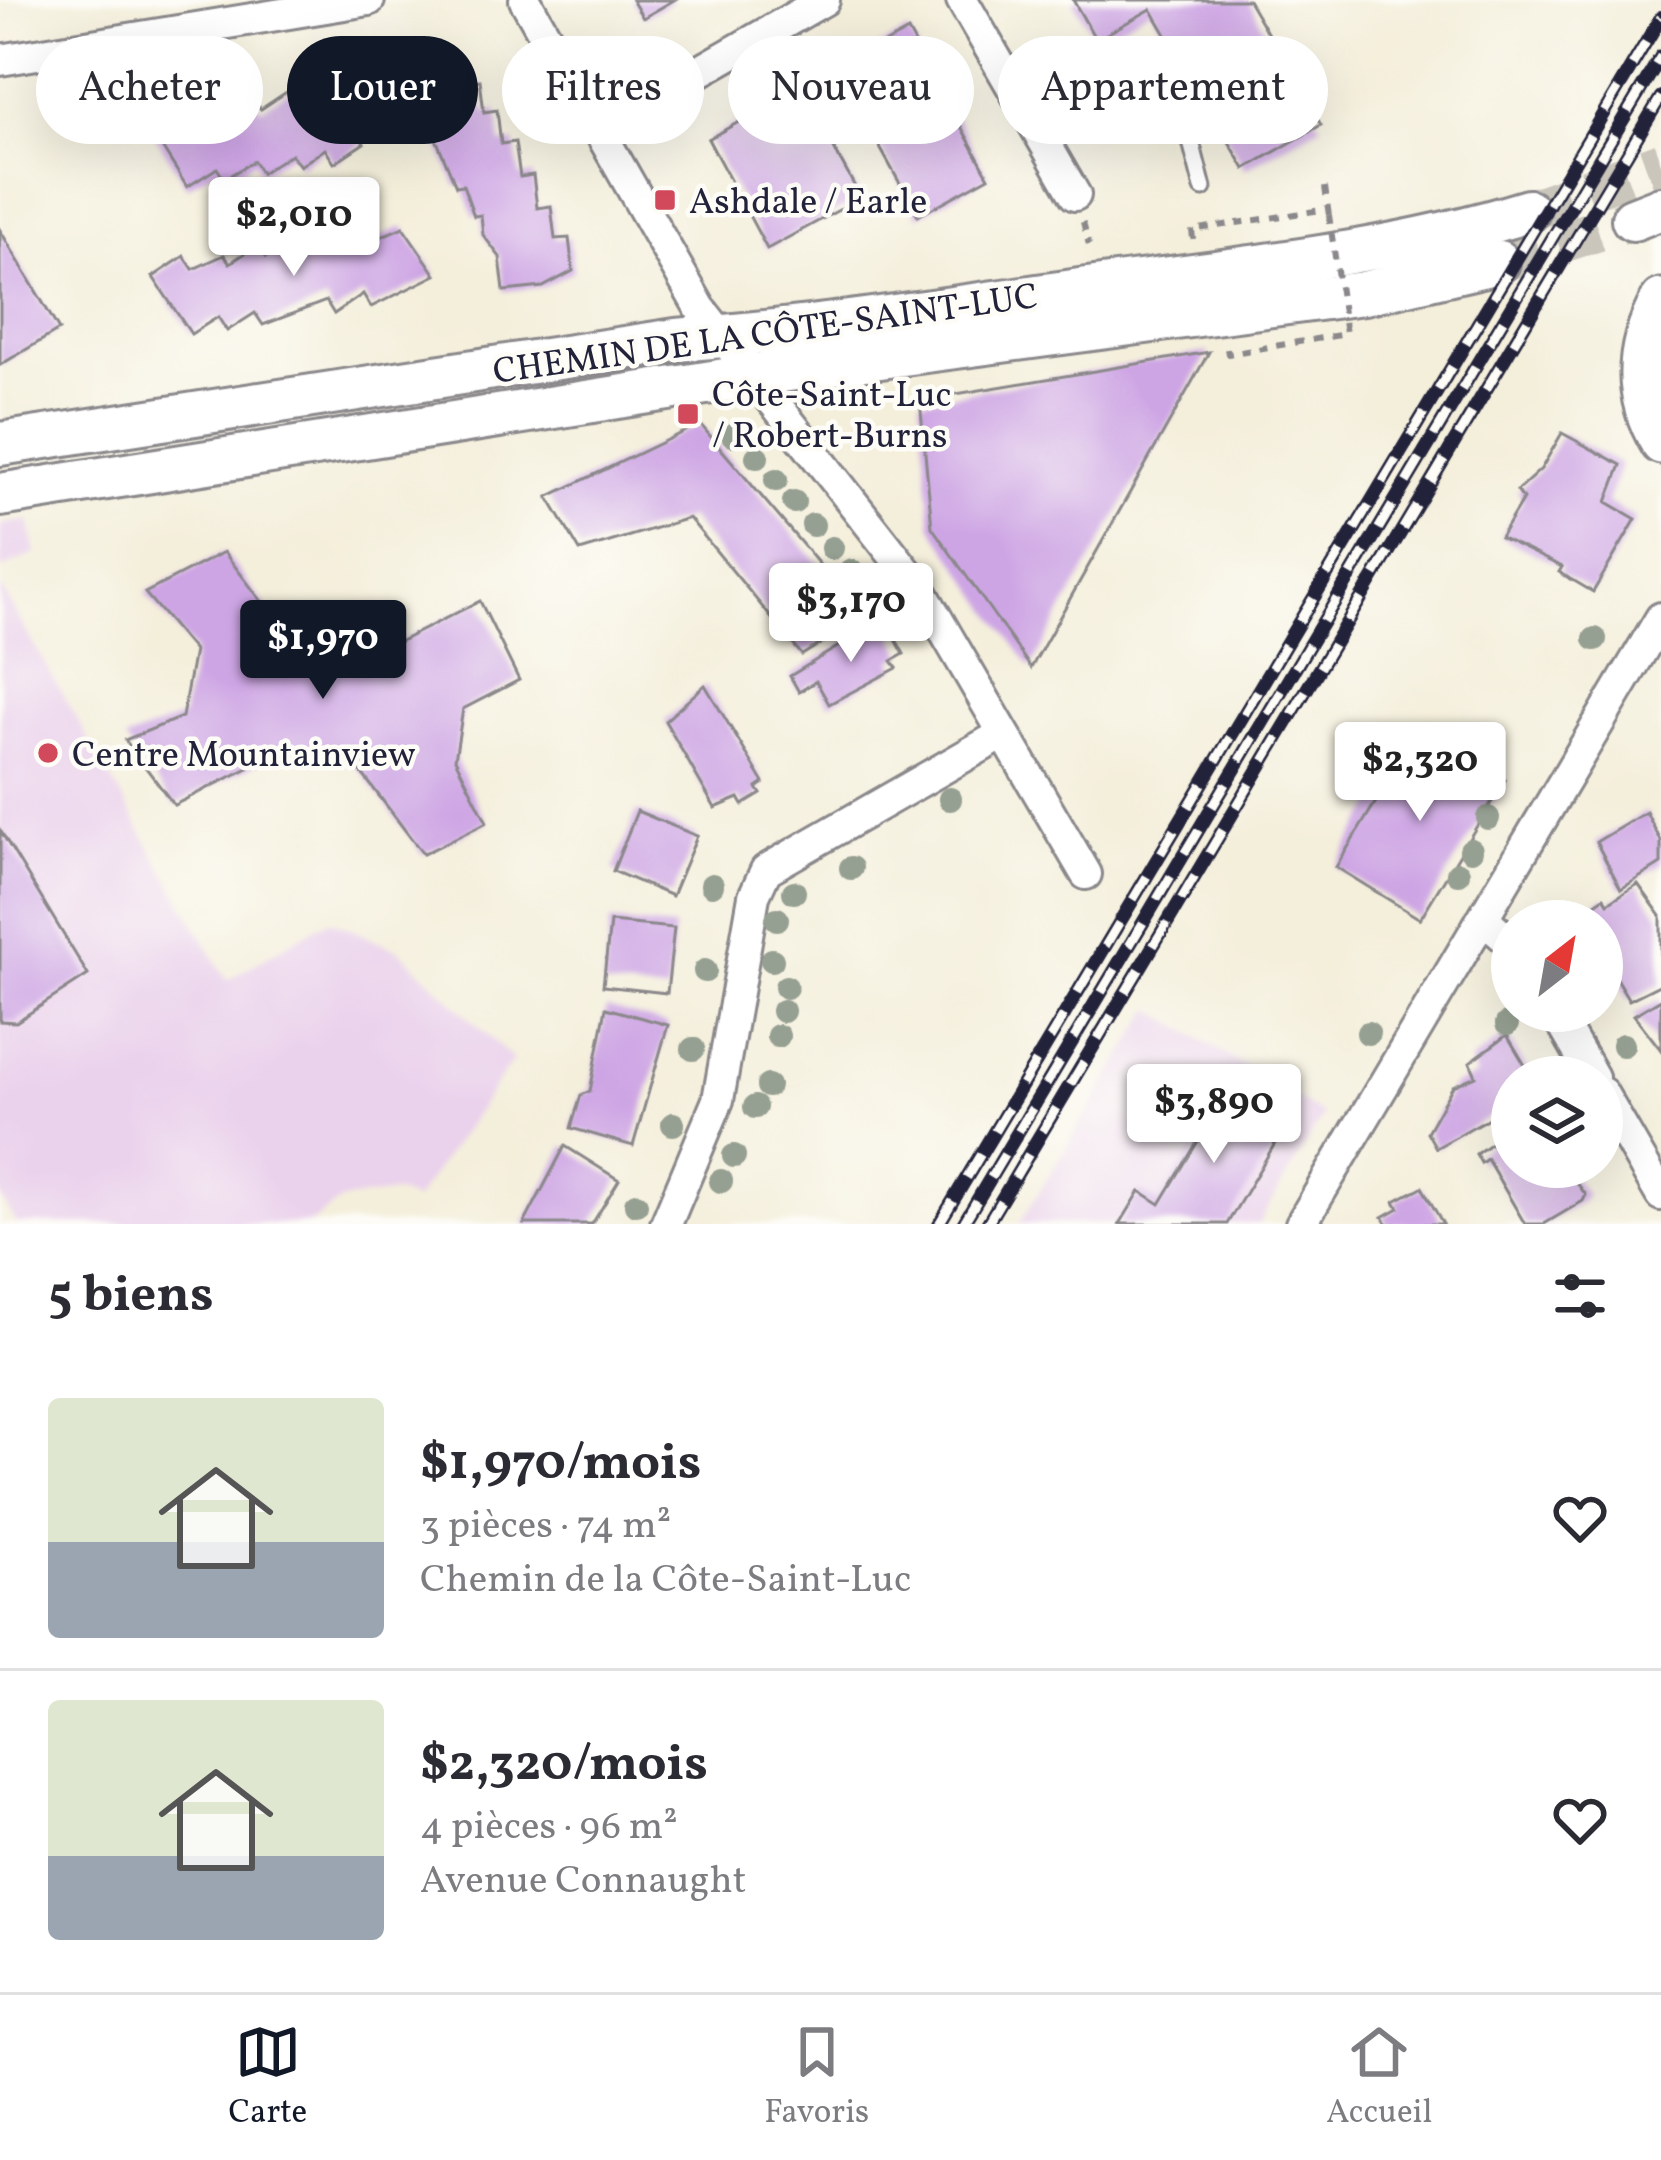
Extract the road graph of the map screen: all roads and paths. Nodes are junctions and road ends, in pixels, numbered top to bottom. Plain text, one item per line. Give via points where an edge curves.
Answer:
1 (369, 0) edge
2 (526, 0) edge
3 (824, 0) edge
4 (962, 0) edge
5 (546, 36) edge
6 (0, 60) edge
7 (998, 61) edge
8 (704, 69) edge
9 (608, 144) edge
10 (1046, 144) edge
11 (1192, 144) edge
12 (1325, 187) dead end
13 (1203, 188) dead end
14 (1075, 195) dead end
15 (1528, 211) tunnel mouth
16 (1329, 212) junction
17 (1193, 239) dead end
18 (1498, 262) tunnel mouth
19 (1661, 299) edge
20 (1225, 342) dead end
21 (738, 357) junction
22 (0, 444) edge
23 (1661, 444) edge
24 (0, 495) edge
25 (1661, 618) edge
26 (1003, 734) junction
27 (1085, 874) dead end
28 (1484, 919) junction
29 (1491, 925) edge
30 (1623, 1130) edge
31 (1661, 1196) edge
32 (665, 1224) edge
33 (1301, 1224) edge

1 - 6 street
2 - 5 street
3 - 8 street
4 - 7 street
9 - 21 street
10 - 14 street
11 - 13 lane
12 - 16 path
15 - 21 main road, CHEMIN DE LA CÔTE-SAINT-LUC via 1406,242
16 - 17 path via 1192,230
16 - 20 path, bridge via 1346,334 1228,354
18 - 21 main road, CHEMIN DE LA CÔTE-SAINT-LUC via 1364,293
19 - 23 street via 1639,359 1641,401
21 - 22 main road, CHEMIN DE LA CÔTE-SAINT-LUC
21 - 24 main road, CHEMIN DE LA CÔTE-SAINT-LUC
21 - 26 street via 918,586
25 - 28 street
26 - 27 street
26 - 32 street via 766,870 754,896 718,1100
28 - 29 street
28 - 33 street
30 - 31 street

